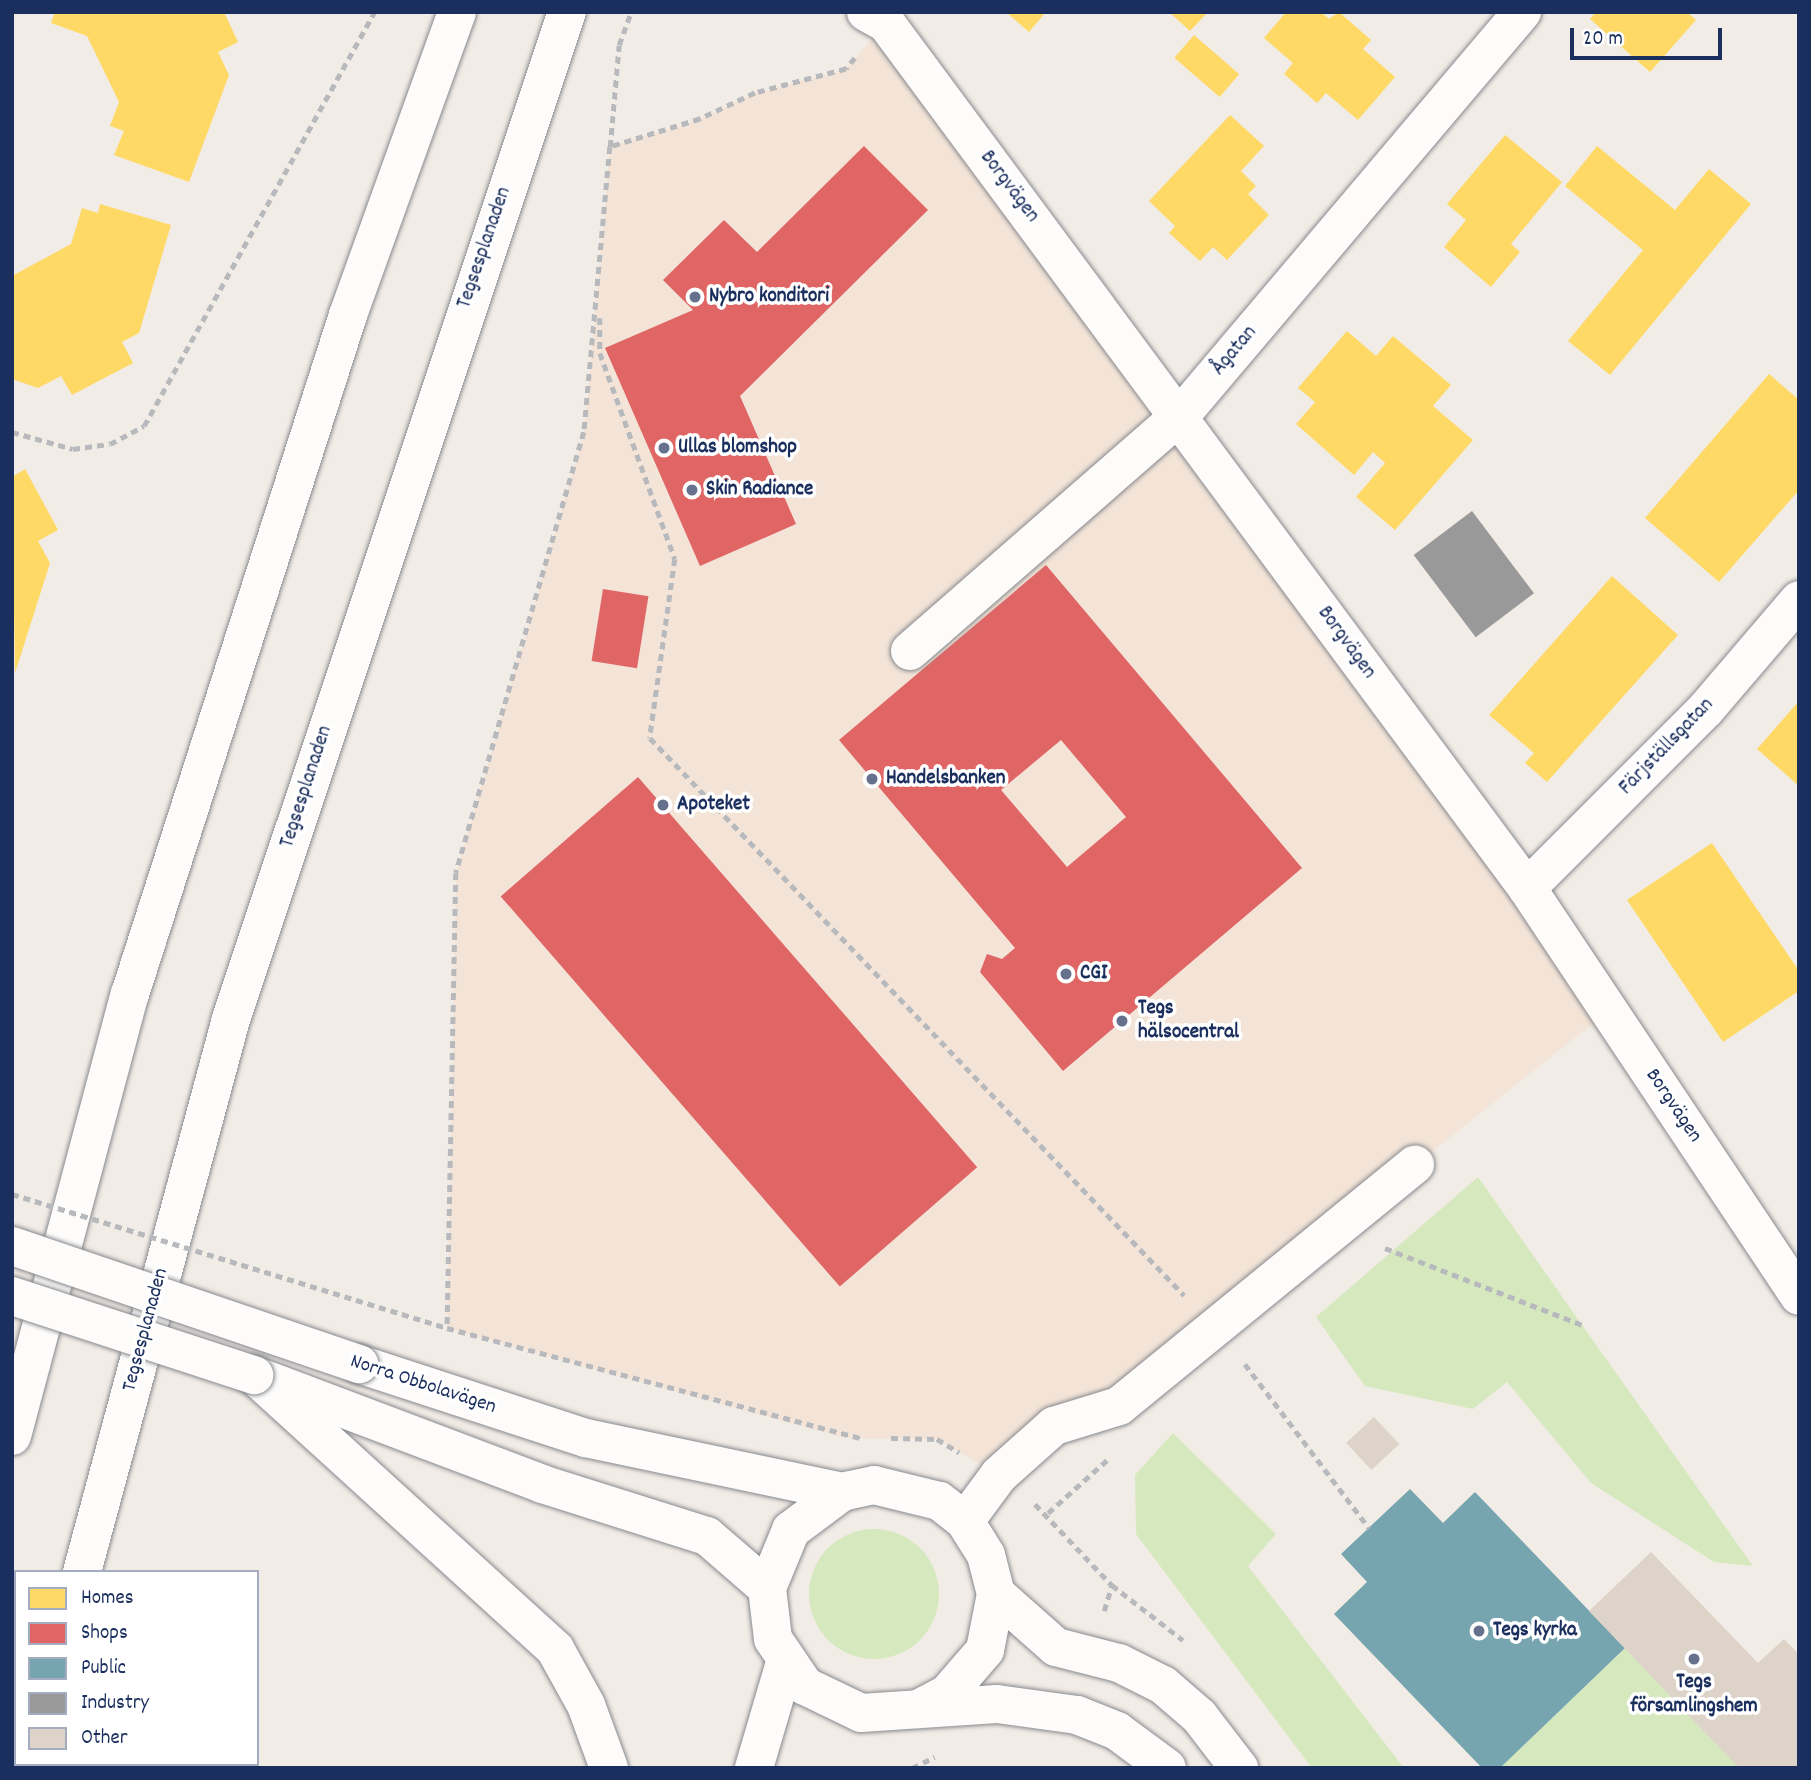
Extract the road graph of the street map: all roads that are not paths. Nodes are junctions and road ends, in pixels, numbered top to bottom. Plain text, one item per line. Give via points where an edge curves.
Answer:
1 (457, 12) edge
2 (567, 12) edge
3 (1522, 12) edge
4 (876, 18) edge
5 (1181, 415) junction
6 (1799, 600) edge
7 (910, 651) dead end
8 (1527, 888) junction
9 (1415, 1165) dead end
10 (12, 1247) edge
11 (12, 1296) edge
12 (1799, 1296) edge
13 (254, 1375) junction
14 (12, 1436) edge
15 (842, 1492) junction
16 (965, 1521) junction
17 (86, 1564) edge
18 (767, 1588) junction
19 (996, 1594) junction
20 (785, 1663) junction
21 (922, 1707) junction
22 (609, 1768) edge
23 (754, 1768) edge
24 (1167, 1768) edge
25 (1239, 1768) edge

1 - 14 street via 348,315 130,994
2 - 17 street, Tegsesplanaden via 231,1019
3 - 5 street, Ågatan
4 - 5 street, Borgvägen
5 - 7 street, Ågatan
5 - 8 street, Borgvägen
6 - 8 street, Färjställsgatan via 1706,709
8 - 12 street, Borgvägen
9 - 16 street via 1119,1406 1054,1426 999,1475
10 - 15 street, Norra Obbolavägen, bridge via 586,1438
11 - 13 street, bridge
13 - 18 street via 542,1484 707,1536
13 - 22 street via 555,1649 586,1705
15 - 16 street, Norra Obbolavägen via 874,1485 907,1489 939,1501
15 - 18 street, Norra Obbolavägen via 791,1530
16 - 19 street, Norra Obbolavägen via 986,1555
18 - 20 street, Norra Obbolavägen via 773,1639
19 - 21 street, Norra Obbolavägen via 985,1650 948,1693
19 - 25 street via 1056,1647 1119,1663 1163,1685 1199,1716
20 - 21 street, Norra Obbolavägen via 805,1686 861,1713
20 - 23 street
21 - 24 street, Norra Obbolavägen via 997,1704 1077,1715 1117,1731

